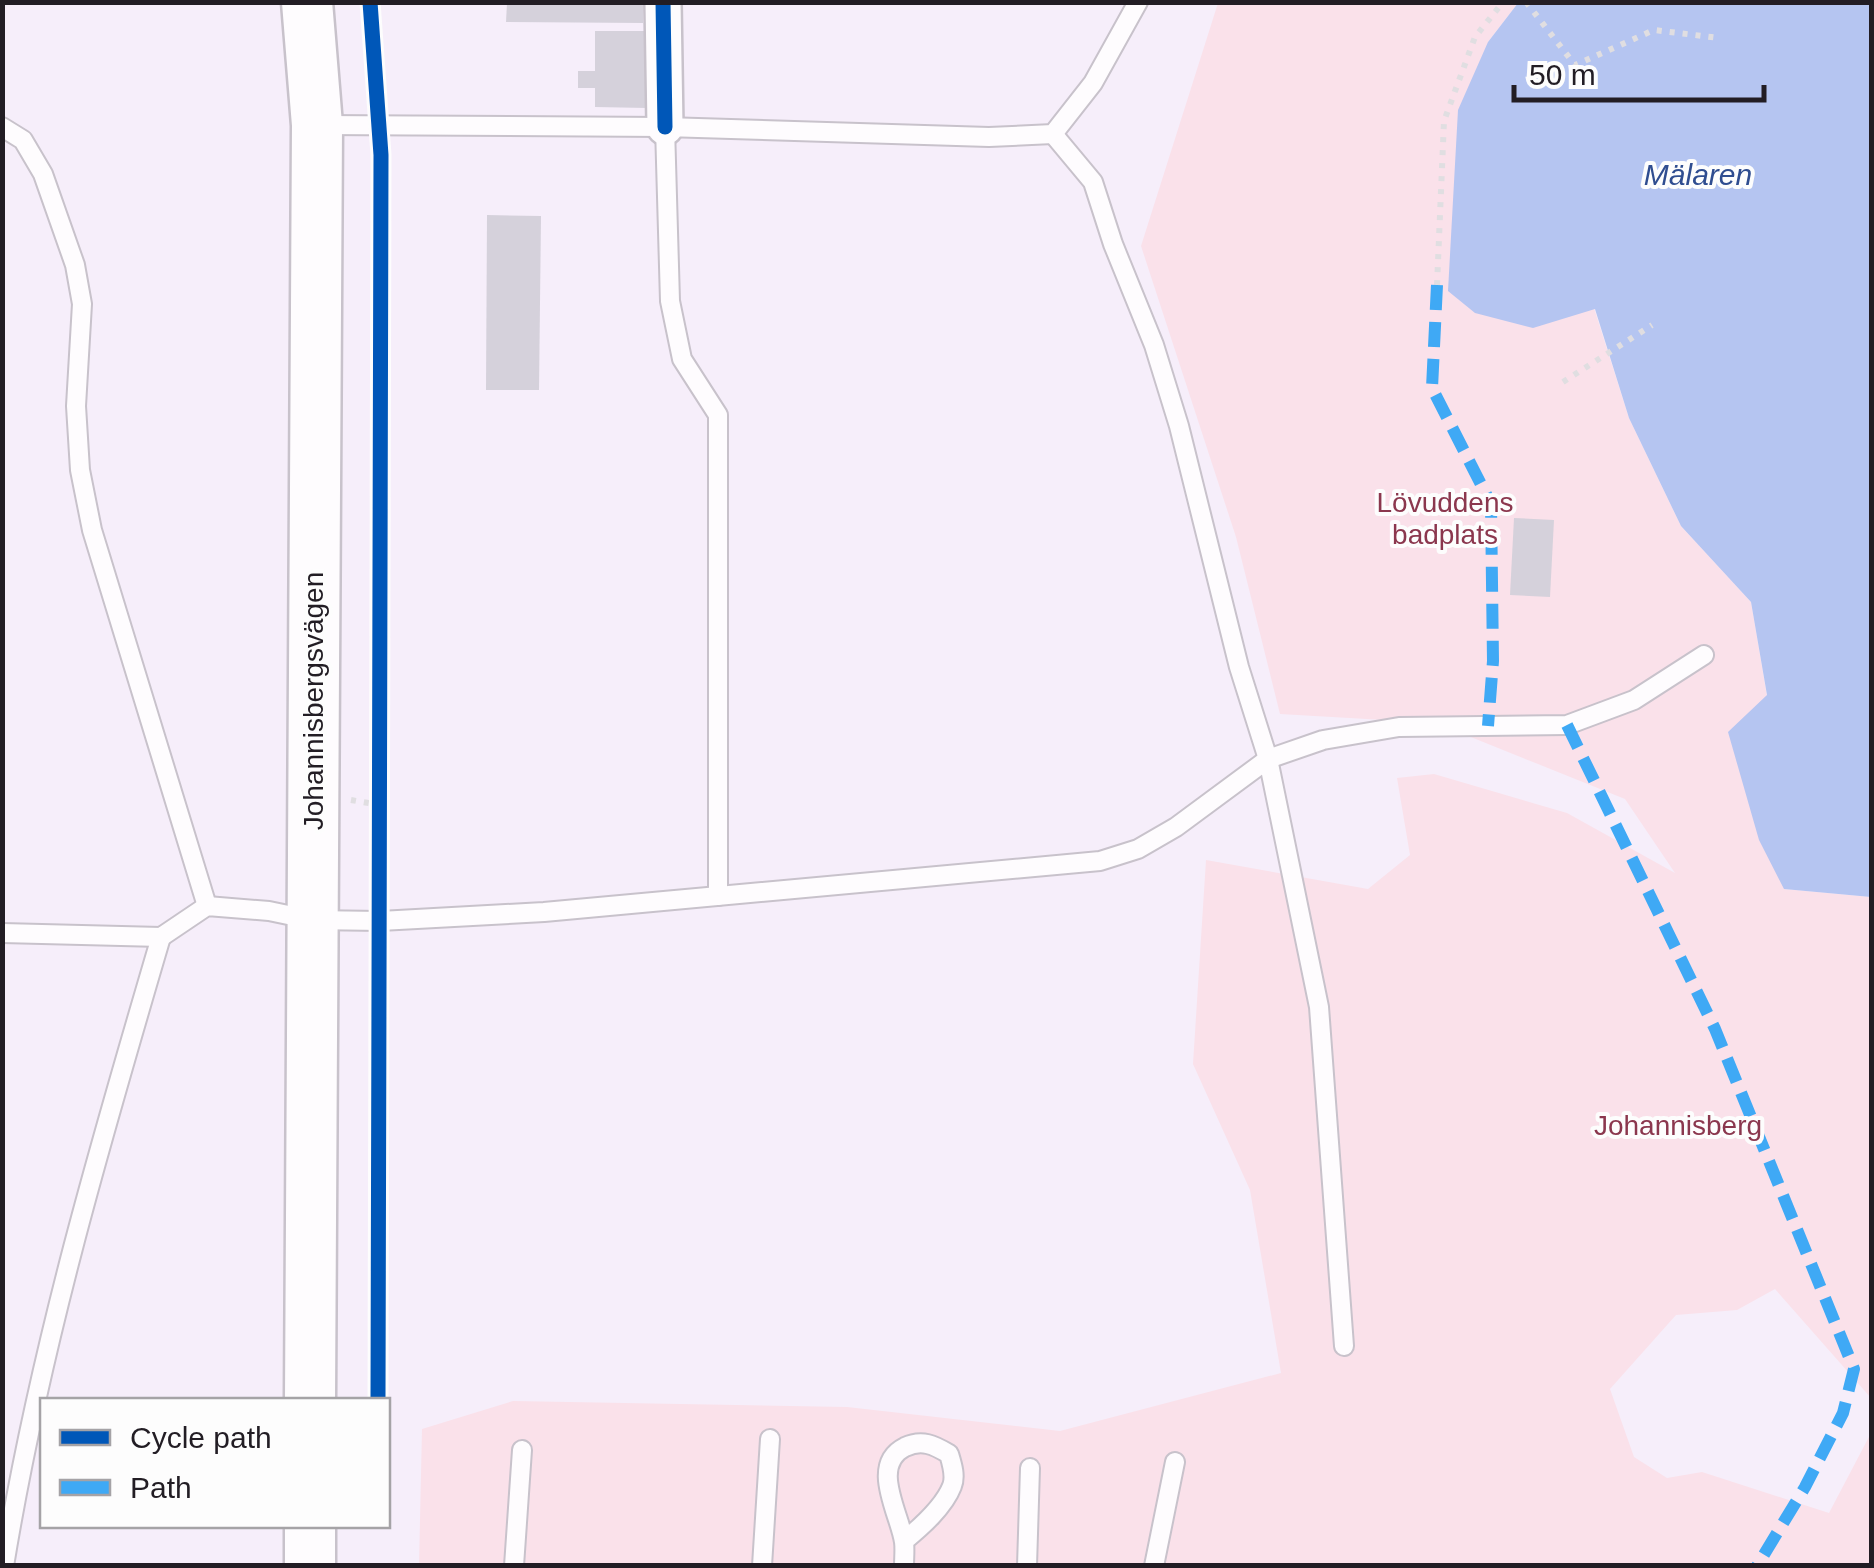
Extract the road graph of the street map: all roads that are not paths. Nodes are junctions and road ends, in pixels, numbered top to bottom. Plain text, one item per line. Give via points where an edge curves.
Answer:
1 (307, 2) edge
2 (662, 2) edge
3 (1138, 2) edge
4 (317, 125) junction
5 (2, 128) edge
6 (665, 128) junction
7 (1052, 134) junction
8 (1704, 655) dead end
9 (1268, 759) junction
10 (718, 896) junction
11 (207, 906) junction
12 (312, 920) junction
13 (2, 933) edge
14 (161, 937) junction
15 (1344, 1346) dead end
16 (310, 1398) edge
17 (770, 1439) dead end
18 (522, 1450) dead end
19 (1175, 1462) dead end
20 (1030, 1468) dead end
21 (310, 1528) edge
22 (904, 1541) junction
23 (4, 1566) edge
24 (310, 1566) edge
25 (514, 1566) edge
26 (762, 1566) edge
27 (904, 1566) edge
28 (1027, 1566) edge
29 (1154, 1566) edge

1 - 4 main road, Johannisbergsvägen
2 - 6 street
3 - 7 lane via 1094,83
4 - 6 lane
4 - 12 main road, Johannisbergsvägen
5 - 11 lane via 23,140 43,174 75,265 82,304 80,470 92,530
6 - 7 lane
6 - 10 lane via 670,301 682,359 718,415
7 - 9 lane via 1093,182 1154,345
8 - 9 lane via 1634,700 1567,725 1399,728 1322,740
9 - 10 lane via 1176,826 1100,861
9 - 15 lane via 1319,1007
10 - 12 lane via 544,912
11 - 12 lane
11 - 14 lane
12 - 16 main road, Johannisbergsvägen
13 - 14 lane
14 - 23 lane via 60,1296
17 - 26 lane
18 - 25 lane
19 - 29 lane
20 - 28 lane
21 - 24 main road
22 - 22 lane via 952,1486 949,1454 932,1444 899,1449 888,1467
22 - 27 lane

